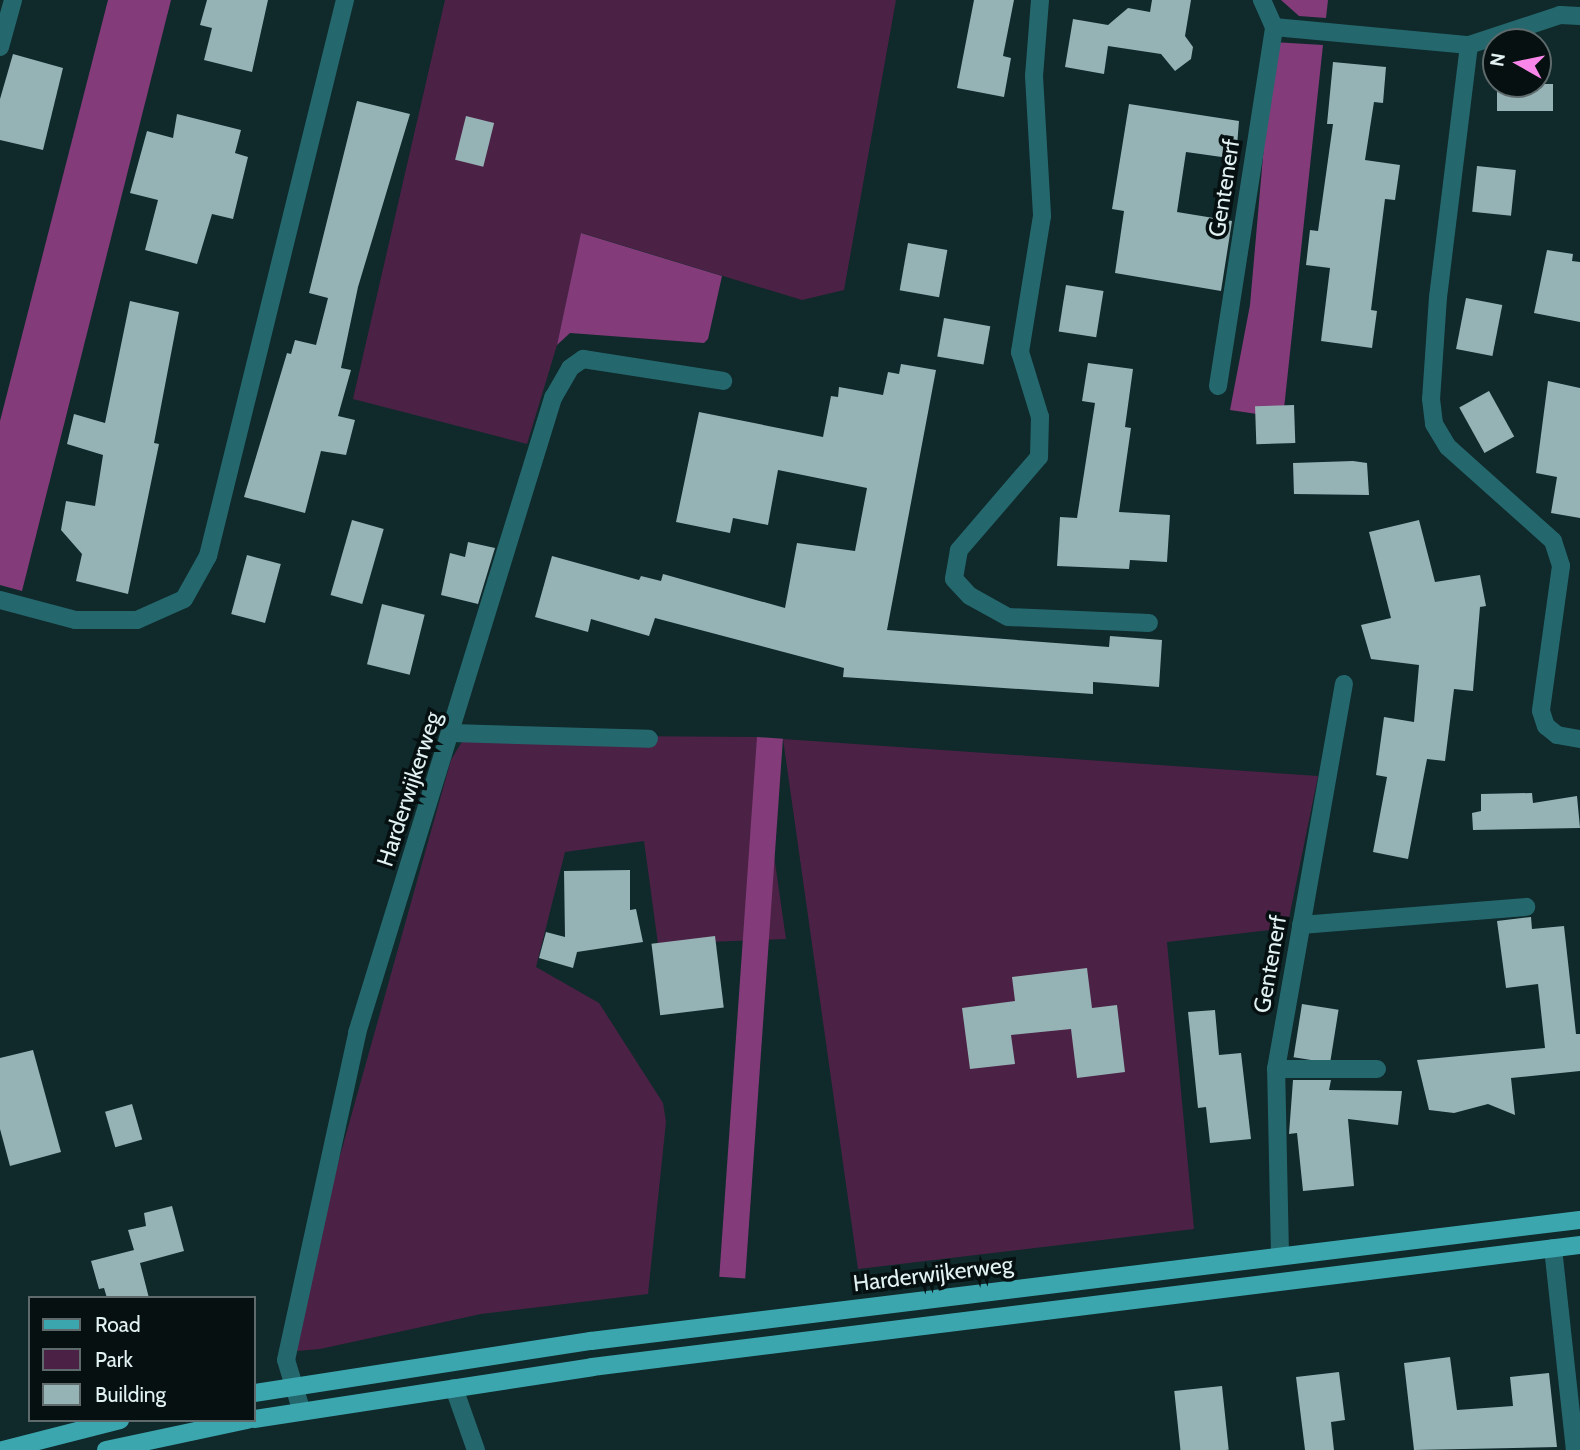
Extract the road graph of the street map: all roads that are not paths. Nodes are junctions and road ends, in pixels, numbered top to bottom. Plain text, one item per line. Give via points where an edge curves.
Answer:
1 (13, 0) edge
2 (345, 0) edge
3 (1040, 0) edge
4 (1262, 0) edge
5 (1580, 16) edge
6 (1274, 27) junction
7 (1469, 45) junction
8 (0, 47) edge
9 (723, 381) dead end
10 (1218, 386) dead end
11 (0, 600) edge
12 (1149, 622) dead end
13 (1344, 684) dead end
14 (452, 733) junction
15 (649, 739) dead end
16 (1580, 739) edge
17 (1526, 907) dead end
18 (1301, 925) junction
19 (1276, 1069) junction
20 (1377, 1069) dead end
21 (1580, 1220) edge
22 (1580, 1245) edge
23 (1553, 1248) junction
24 (1280, 1255) junction
25 (294, 1384) junction
26 (454, 1388) junction
27 (256, 1392) edge
28 (301, 1409) junction
29 (256, 1419) edge
30 (112, 1422) edge
31 (238, 1422) edge
32 (4, 1450) edge
33 (106, 1450) edge
34 (476, 1450) edge
35 (1574, 1450) edge

1 - 8 street
2 - 11 street via 208,556 184,599 137,620 75,620
3 - 12 street via 1034,76 1042,216 1020,352 1040,417 1039,457 959,550 954,579 970,596 1008,617
4 - 6 street
5 - 7 street via 1560,15
6 - 7 street
6 - 10 street, Gentenerf
7 - 16 street via 1438,297 1431,399 1434,424 1448,447 1553,541 1561,566 1541,711 1546,726 1556,735
9 - 14 street, Harderwijkerweg via 583,359 570,368 553,398
13 - 18 street, Gentenerf
14 - 15 street
14 - 25 street, Harderwijkerweg via 357,1033 286,1360
17 - 18 street
18 - 19 street, Gentenerf
19 - 20 street
19 - 24 street, Gentenerf
21 - 24 main road, Harderwijkerweg
22 - 23 main road
23 - 26 main road
23 - 35 street
24 - 25 main road, Harderwijkerweg via 591,1341
25 - 27 main road, Harderwijkerweg
25 - 28 street, Harderwijkerweg
26 - 28 main road
26 - 34 street
28 - 29 main road
30 - 32 main road
31 - 33 main road

